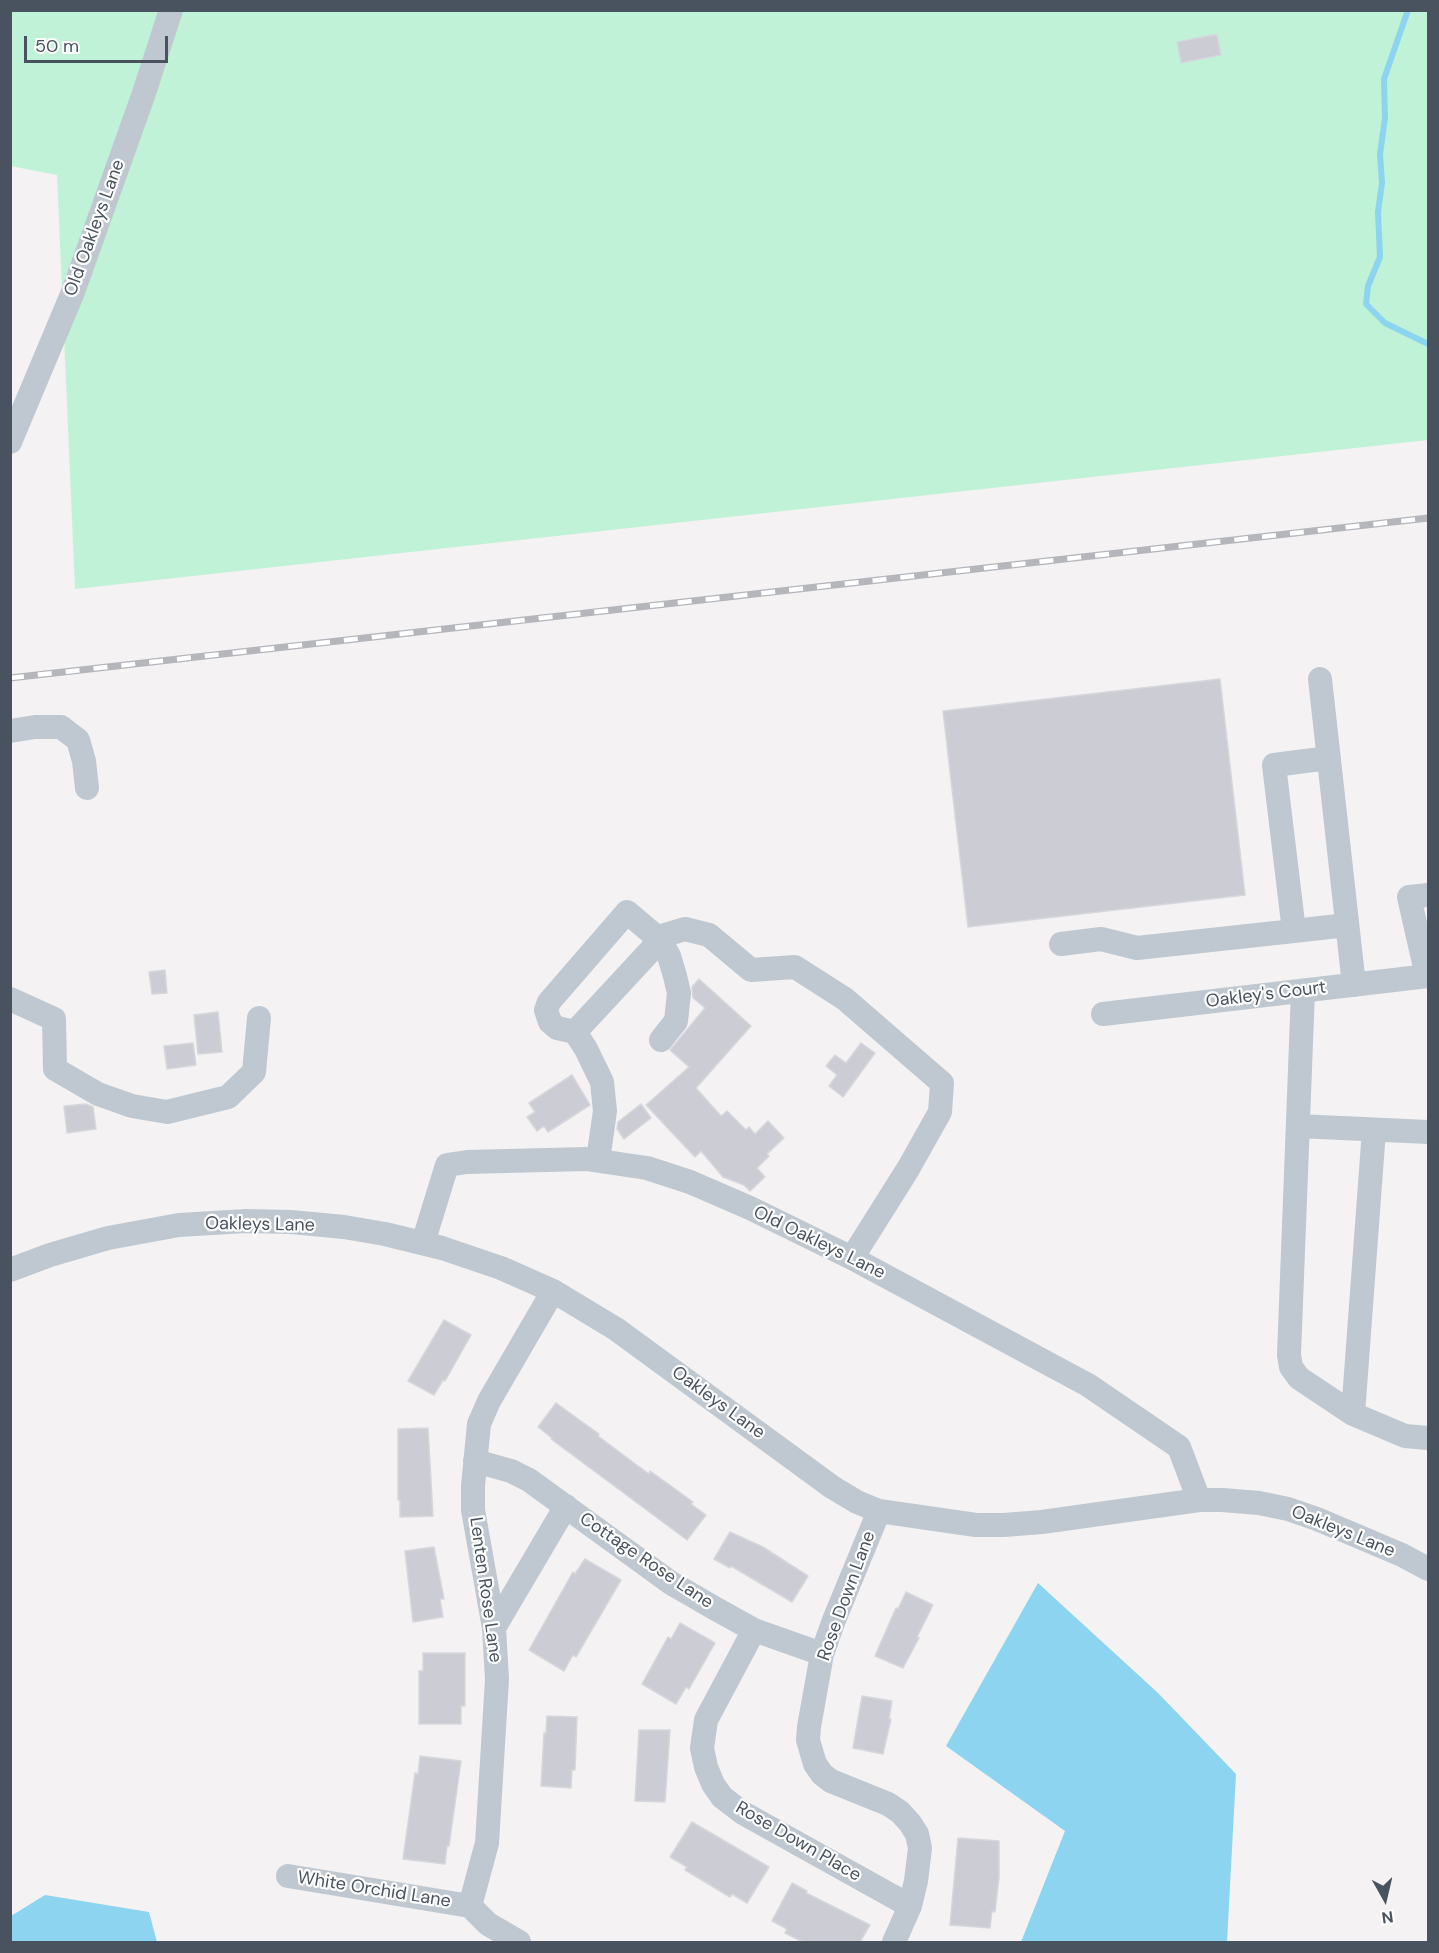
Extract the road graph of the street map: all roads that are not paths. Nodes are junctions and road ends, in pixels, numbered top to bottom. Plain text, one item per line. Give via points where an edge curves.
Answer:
1 (171, 10) edge
2 (10, 442) edge
3 (1320, 679) dead end
4 (10, 731) edge
5 (1329, 758) junction
6 (87, 788) dead end
7 (1428, 895) edge
8 (1347, 926) junction
9 (1294, 931) junction
10 (660, 940) junction
11 (1061, 944) dead end
12 (1428, 976) edge
13 (1354, 985) junction
14 (1303, 991) junction
15 (10, 999) edge
16 (1103, 1014) dead end
17 (259, 1018) dead end
18 (575, 1032) junction
19 (661, 1040) dead end
20 (1298, 1126) junction
21 (1374, 1130) junction
22 (1428, 1132) edge
23 (598, 1160) junction
24 (423, 1243) junction
25 (852, 1258) junction
26 (10, 1270) edge
27 (553, 1291) junction
28 (1353, 1414) junction
29 (1428, 1438) edge
30 (474, 1461) junction
31 (1199, 1500) junction
32 (566, 1506) junction
33 (879, 1511) junction
34 (1428, 1569) edge
35 (494, 1628) junction
36 (754, 1630) junction
37 (822, 1654) junction
38 (288, 1876) dead end
39 (470, 1906) junction
40 (910, 1906) junction
41 (519, 1942) edge
42 (894, 1942) edge

1 - 2 street, Old Oakleys Lane via 73,292
3 - 5 street
4 - 6 street via 61,727 78,740
5 - 8 street
5 - 9 street via 1274,765
7 - 12 street via 1409,897
8 - 9 street
8 - 13 street
9 - 11 street via 1137,948 1101,939
10 - 18 street
10 - 18 street via 627,912 549,1002 546,1010 550,1022 557,1029
10 - 19 street via 669,956 679,993 676,1021
10 - 25 street via 685,929 709,935 751,970 795,967 845,999 942,1083 939,1112 908,1170
12 - 13 street, Oakley's Court
13 - 14 street, Oakley's Court
14 - 16 street, Oakley's Court
14 - 20 street
15 - 17 street via 54,1019 56,1069 98,1094 132,1106 167,1112 228,1097 254,1072
18 - 23 street via 602,1082 605,1111
20 - 21 street
20 - 28 street via 1291,1367 1299,1378
21 - 22 street
21 - 28 street
23 - 24 street, Old Oakleys Lane via 549,1158 447,1165
23 - 25 street, Old Oakleys Lane via 647,1168 690,1182
24 - 26 street, Oakleys Lane via 344,1227 220,1222 108,1238
24 - 27 street, Oakleys Lane via 501,1268
25 - 31 street, Old Oakleys Lane via 1088,1385 1179,1447
27 - 30 street, Lenten Rose Lane via 483,1412
27 - 33 street, Oakleys Lane via 615,1329 832,1487
28 - 29 street via 1405,1436
30 - 32 street, Cottage Rose Lane via 512,1471
30 - 35 street, Lenten Rose Lane via 473,1510
31 - 33 street, Oakleys Lane via 1004,1525 975,1525
31 - 34 street, Oakleys Lane via 1259,1503 1288,1509 1347,1531
32 - 35 street
32 - 36 street, Cottage Rose Lane via 671,1583
33 - 37 street, Rose Down Lane
35 - 39 street, Lenten Rose Lane via 497,1679 487,1843
36 - 37 street, Cottage Rose Lane
36 - 40 street, Rose Down Place via 706,1720 702,1748 713,1784 743,1814
37 - 40 street, Rose Down Lane via 809,1727 810,1752 822,1774 831,1781 888,1804 910,1823 920,1848
38 - 39 street, White Orchid Lane
39 - 41 street, White Orchid Lane via 488,1924
40 - 42 street, Rose Down Lane

